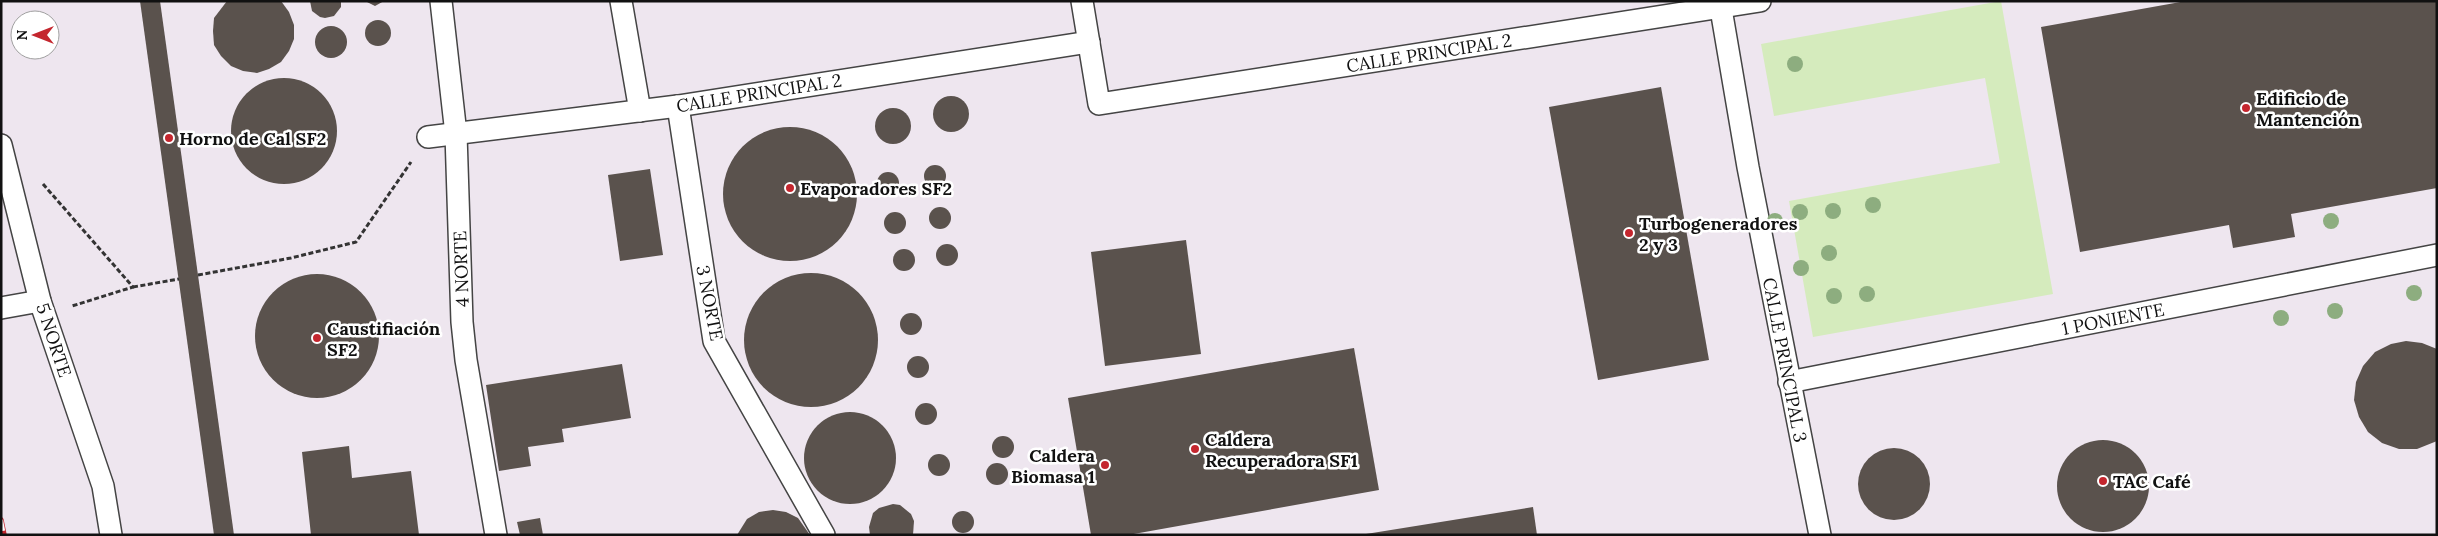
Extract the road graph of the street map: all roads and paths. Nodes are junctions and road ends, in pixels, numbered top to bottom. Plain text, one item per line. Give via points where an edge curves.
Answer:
1 (442, 1) edge
2 (621, 1) edge
3 (1082, 1) edge
4 (1760, 1) edge
5 (1721, 9) junction
6 (1089, 42) junction
7 (678, 106) junction
8 (640, 111) junction
9 (456, 134) junction
10 (428, 137) joint
11 (1, 144) edge
12 (39, 179) dead end
13 (2437, 255) edge
14 (198, 275) dead end
15 (179, 279) dead end
16 (134, 287) junction
17 (42, 307) junction
18 (1, 308) edge
19 (1789, 382) junction
20 (111, 535) edge
21 (496, 535) edge
22 (824, 535) edge
23 (1820, 535) edge

1 - 9 lane, 4 NORTE
2 - 8 lane
3 - 6 lane
4 - 5 lane, CALLE PRINCIPAL 2
5 - 6 lane, CALLE PRINCIPAL 2 via 1099,104
5 - 19 lane, CALLE PRINCIPAL 3
6 - 7 lane, CALLE PRINCIPAL 2
7 - 8 lane, CALLE PRINCIPAL 2
7 - 22 lane, 3 NORTE via 714,341
8 - 9 lane, CALLE PRINCIPAL 2
9 - 10 lane, CALLE PRINCIPAL 2
9 - 21 lane, 4 NORTE via 465,350
10 - 14 path via 356,242
11 - 17 lane, 5 NORTE
12 - 16 path
13 - 19 lane, 1 PONIENTE
15 - 16 path
16 - 17 path
17 - 18 lane
17 - 20 lane, 5 NORTE via 102,486
19 - 23 lane, CALLE PRINCIPAL 3

